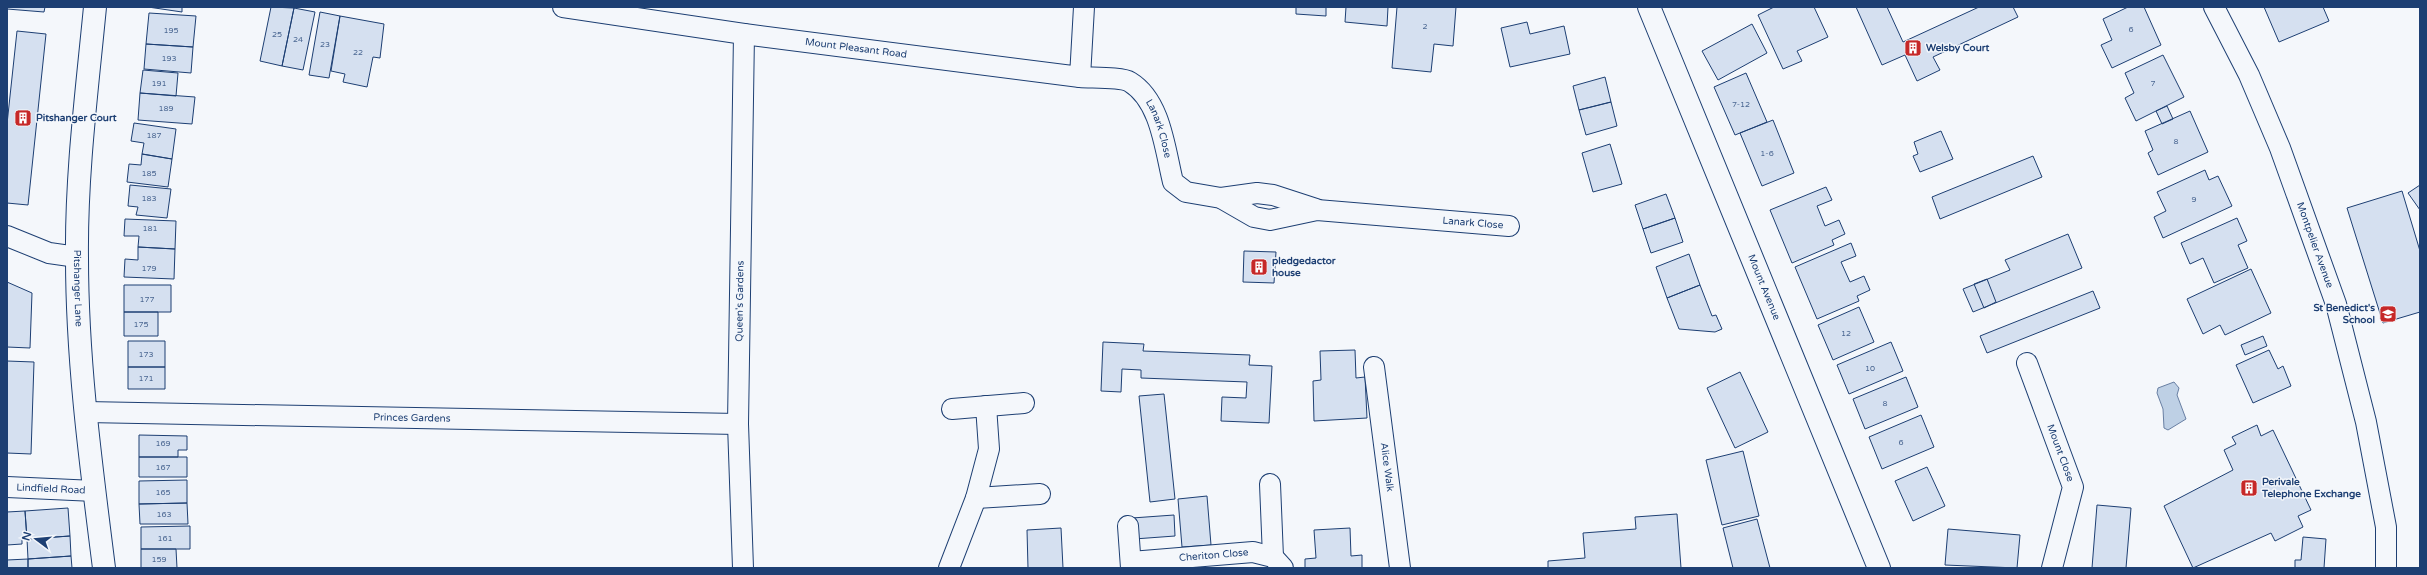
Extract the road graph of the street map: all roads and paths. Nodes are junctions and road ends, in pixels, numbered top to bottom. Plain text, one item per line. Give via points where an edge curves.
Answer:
1 (95, 7) edge
2 (563, 7) edge
3 (1084, 7) edge
4 (1649, 7) edge
5 (2214, 7) edge
6 (744, 34) junction
7 (1080, 78) junction
8 (1509, 226) dead end
9 (7, 236) edge
10 (76, 257) junction
11 (2027, 363) dead end
12 (1374, 367) dead end
13 (1024, 403) dead end
14 (986, 406) junction
15 (952, 409) dead end
16 (86, 412) junction
17 (738, 424) junction
18 (1270, 484) dead end
19 (7, 487) edge
20 (95, 491) junction
21 (1040, 494) dead end
22 (976, 498) junction
23 (1128, 526) dead end
24 (1278, 562) edge
25 (1131, 565) edge
26 (104, 568) edge
27 (743, 568) edge
28 (949, 568) edge
29 (1400, 568) edge
30 (1879, 568) edge
31 (2052, 568) edge
32 (2386, 568) edge

1 - 10 street, Pitshanger Lane via 79,171
2 - 6 street, Mount Pleasant Road
3 - 7 street
4 - 30 street, Mount Avenue
5 - 32 street, Montpelier Avenue via 2249,75 2336,304 2366,422 2386,527
6 - 7 street, Mount Pleasant Road
6 - 17 street, Queen's Gardens
7 - 8 street, Lanark Close via 1129,81 1148,99 1161,131 1173,182 1186,192 1221,198 1254,217 1270,220 1318,210
9 - 10 street via 49,253
10 - 16 street, Pitshanger Lane via 80,356
11 - 31 street, Mount Close via 2073,487
12 - 29 street, Alice Walk
13 - 14 street
14 - 15 street
14 - 22 street via 989,449
16 - 17 street, Princes Gardens
16 - 20 street, Pitshanger Lane
17 - 27 street, Queen's Gardens
18 - 24 street, Cheriton Close
19 - 20 street, Lindfield Road
20 - 26 street, Pitshanger Lane
21 - 22 street
22 - 28 street
23 - 25 street, Cheriton Close
24 - 25 street, Cheriton Close via 1253,552

